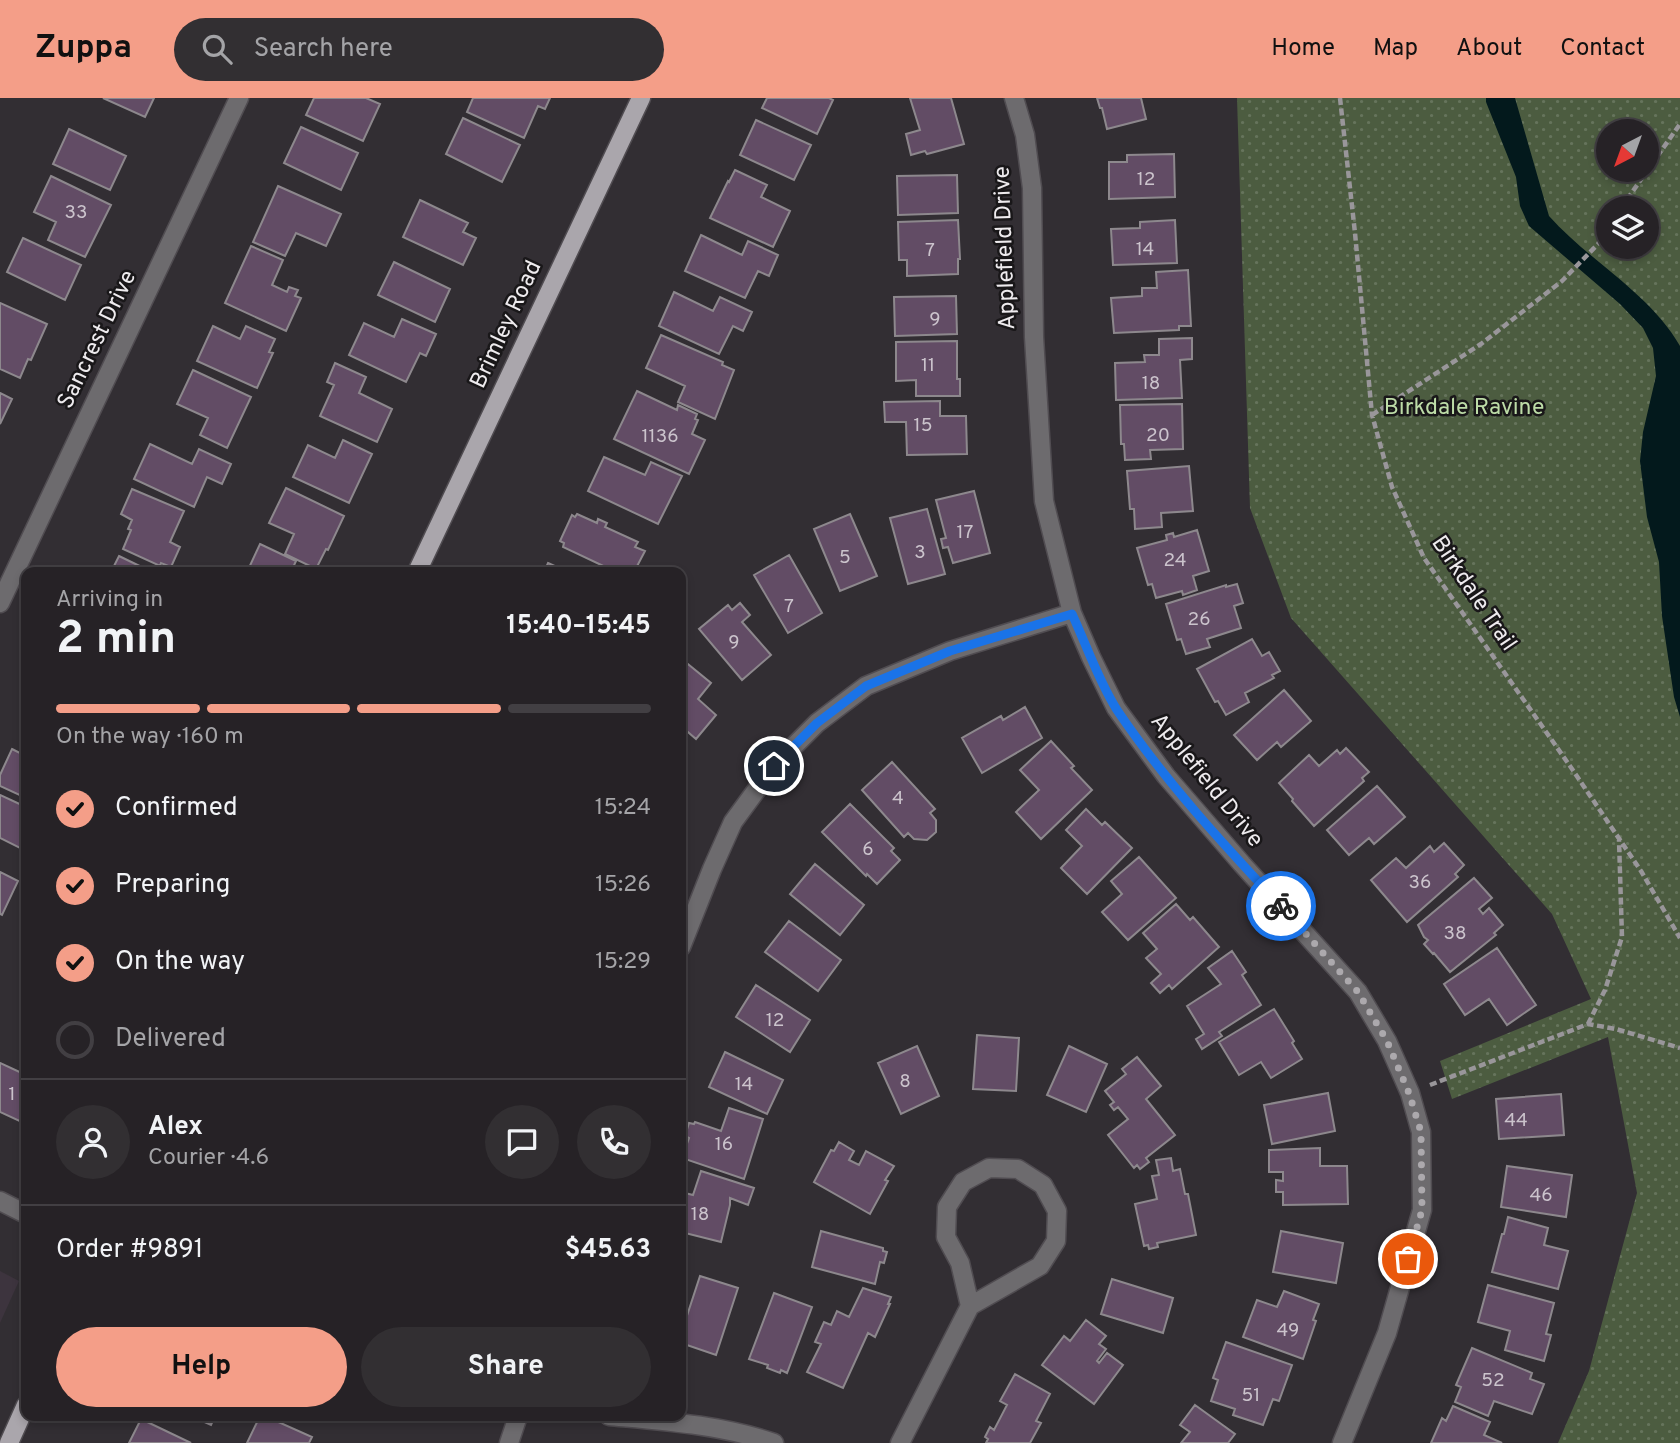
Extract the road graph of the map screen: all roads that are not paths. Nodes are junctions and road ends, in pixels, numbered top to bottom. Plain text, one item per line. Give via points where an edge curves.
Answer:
1 (239, 98) edge
2 (641, 98) edge
3 (1014, 98) edge
4 (419, 567) edge
5 (0, 603) edge
6 (1072, 614) junction
7 (686, 934) edge
8 (0, 1201) edge
9 (21, 1212) edge
10 (970, 1306) junction
11 (21, 1416) edge
12 (516, 1421) edge
13 (668, 1421) edge
14 (9, 1443) edge
15 (509, 1443) edge
16 (774, 1443) edge
17 (900, 1443) edge
18 (1342, 1443) edge

1 - 5 street, Sancrest Drive
2 - 4 main road, Brimley Road
3 - 6 street, Applefield Drive via 1025,135 1032,188 1034,337 1044,501
6 - 7 street via 950,651 866,686 817,723 774,766 733,822
6 - 18 street, Applefield Drive via 1116,708 1166,776 1358,992 1387,1041 1409,1093 1421,1132 1422,1210 1387,1333
8 - 9 street
10 - 10 street via 1040,1266 1056,1241 1057,1211 1043,1185 1018,1170 989,1168 963,1182 947,1207 946,1237 960,1263
10 - 17 street
11 - 14 main road
12 - 15 street
13 - 16 street

